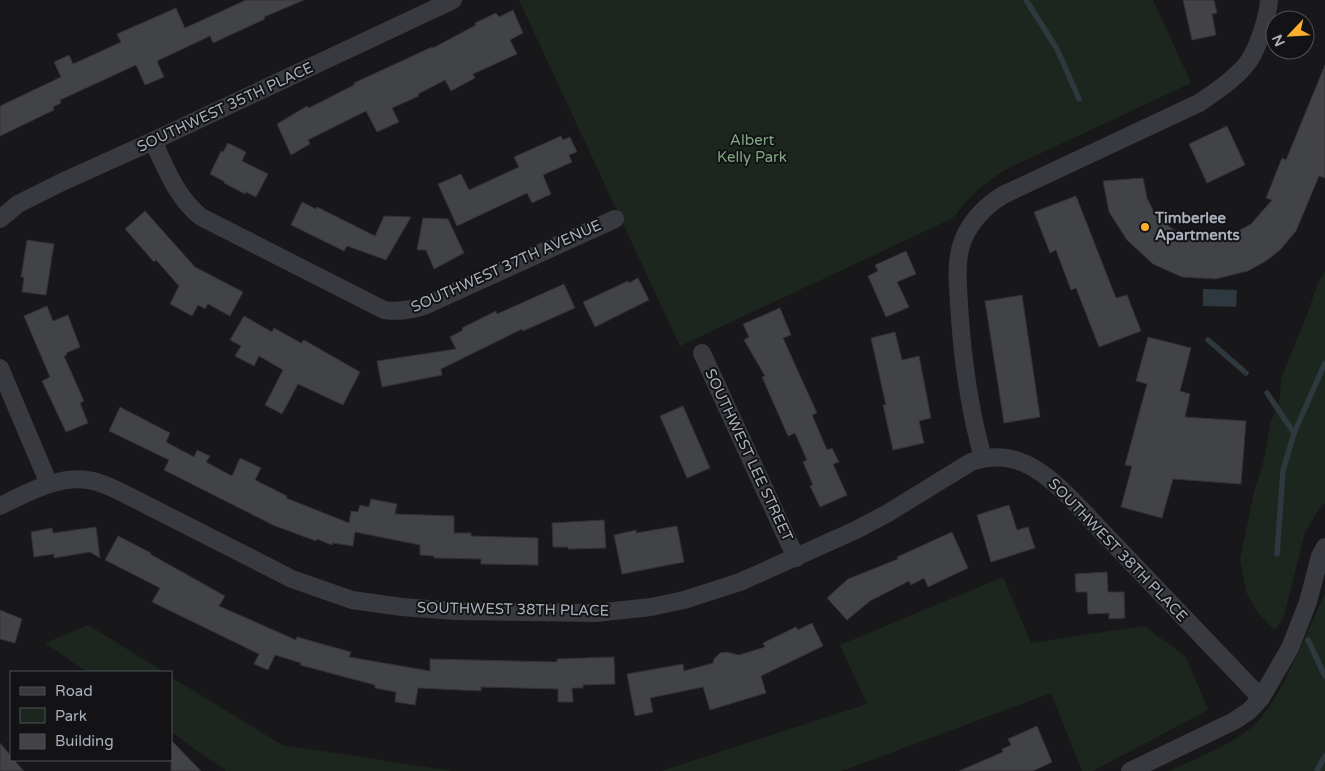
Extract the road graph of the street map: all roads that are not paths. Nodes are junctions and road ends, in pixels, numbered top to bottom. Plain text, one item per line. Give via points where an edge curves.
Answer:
1 (453, 0) edge
2 (1269, 0) edge
3 (153, 141) junction
4 (0, 219) edge
5 (615, 219) dead end
6 (702, 353) dead end
7 (0, 368) edge
8 (983, 458) junction
9 (49, 484) junction
10 (0, 506) edge
11 (1325, 547) edge
12 (796, 558) junction
13 (1261, 698) junction
14 (1130, 771) edge

1 - 3 street, SOUTHWEST 35TH PLACE
2 - 8 street via 1268,13 1247,64 1226,84 1199,103 1002,195 991,202 972,224 959,253 958,278 962,352
3 - 4 street, SOUTHWEST 35TH PLACE via 38,193
3 - 5 street, SOUTHWEST 37TH AVENUE via 180,196 201,217 384,310 397,312 424,306
6 - 12 street, SOUTHWEST LEE STREET
7 - 9 street
8 - 12 street, SOUTHWEST 38TH PLACE via 880,517
8 - 13 street, SOUTHWEST 38TH PLACE via 1017,460 1047,477
9 - 10 street
9 - 12 street, SOUTHWEST 38TH PLACE via 92,480 292,579 352,600 402,607 596,613 651,607 707,594
11 - 13 street via 1290,648
13 - 14 street via 1234,721

